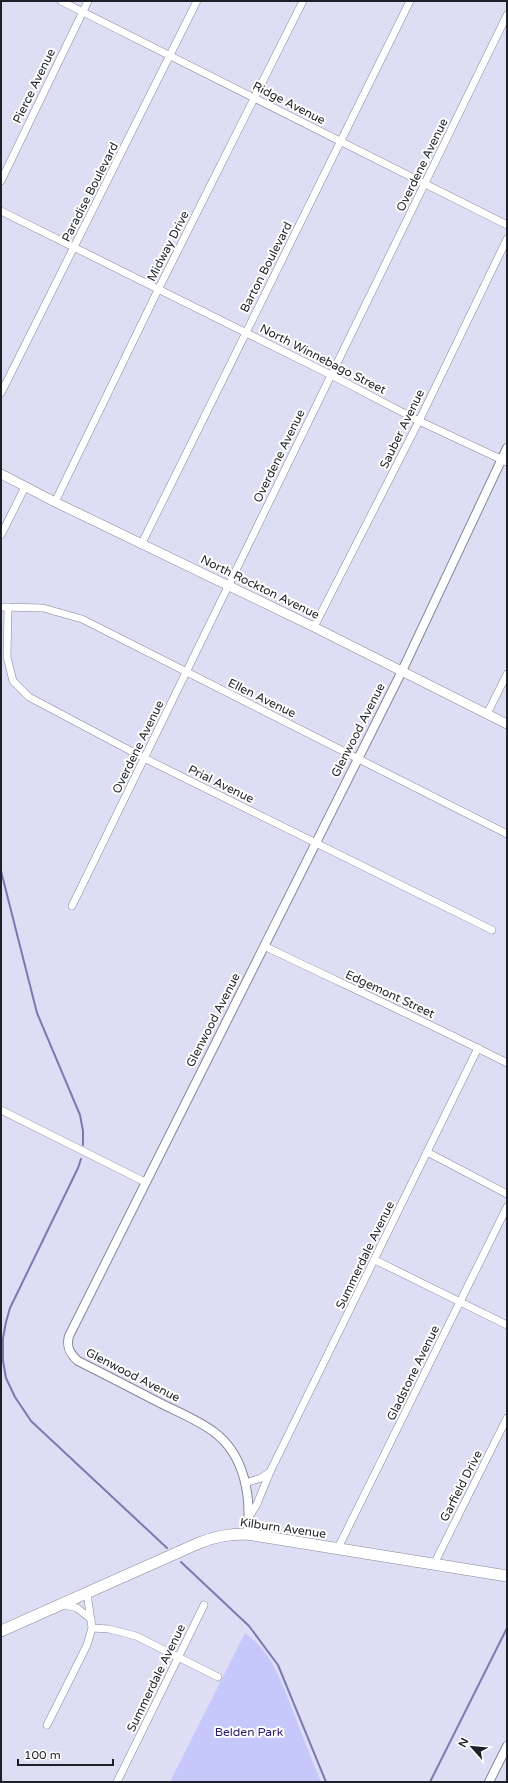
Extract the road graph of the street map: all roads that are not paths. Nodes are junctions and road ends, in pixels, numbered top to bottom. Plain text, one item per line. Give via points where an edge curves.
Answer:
1 (61, 1) edge
2 (88, 1) edge
3 (197, 1) edge
4 (303, 1) edge
5 (410, 1) edge
6 (82, 12) junction
7 (507, 15) edge
8 (170, 56) junction
9 (255, 99) junction
10 (341, 142) junction
11 (1, 181) edge
12 (425, 184) junction
13 (1, 211) edge
14 (507, 225) edge
15 (507, 239) edge
16 (74, 247) junction
17 (158, 290) junction
18 (246, 333) junction
19 (331, 375) junction
20 (1, 393) edge
21 (419, 421) junction
22 (507, 448) edge
23 (504, 461) edge
24 (1, 474) edge
25 (25, 487) junction
26 (55, 502) junction
27 (1, 535) edge
28 (142, 543) junction
29 (228, 585) junction
30 (4, 607) edge
31 (314, 627) junction
32 (402, 671) junction
33 (186, 673) junction
34 (507, 674) edge
35 (487, 714) junction
36 (507, 724) edge
37 (144, 758) junction
38 (358, 758) junction
39 (507, 834) edge
40 (315, 842) junction
41 (72, 906) dead end
42 (492, 930) dead end
43 (264, 946) junction
44 (478, 1048) junction
45 (507, 1063) edge
46 (1, 1110) edge
47 (428, 1152) junction
48 (145, 1182) junction
49 (507, 1194) edge
50 (507, 1207) edge
51 (375, 1260) junction
52 (460, 1302) junction
53 (507, 1325) edge
54 (507, 1418) edge
55 (270, 1472) junction
56 (245, 1483) junction
57 (249, 1517) junction
58 (247, 1534) junction
59 (338, 1548) junction
60 (434, 1564) junction
61 (507, 1576) edge
62 (87, 1593) junction
63 (62, 1604) junction
64 (204, 1605) dead end
65 (91, 1620) junction
66 (92, 1628) junction
67 (1, 1631) edge
68 (179, 1657) junction
69 (218, 1677) dead end
70 (47, 1726) dead end
71 (507, 1746) edge
72 (117, 1782) edge
73 (489, 1782) edge

1 - 6 street, Ridge Avenue
2 - 6 street, Pierce Avenue
3 - 8 street, Paradise Boulevard
4 - 9 street, Midway Drive
5 - 10 street, Barton Boulevard
6 - 8 street, Ridge Avenue
6 - 11 street, Pierce Avenue
7 - 12 street, Overdene Avenue
8 - 9 street, Ridge Avenue
8 - 16 street, Paradise Boulevard
9 - 10 street, Ridge Avenue
9 - 17 street, Midway Drive
10 - 12 street, Ridge Avenue
10 - 18 street, Barton Boulevard
12 - 14 street, Ridge Avenue
12 - 19 street, Overdene Avenue
13 - 16 street, North Winnebago Street
15 - 21 street, Sauber Avenue
16 - 17 street, North Winnebago Street
16 - 20 street, Paradise Boulevard
17 - 18 street, North Winnebago Street
17 - 26 street, Midway Drive
18 - 19 street, North Winnebago Street
18 - 28 street, Barton Boulevard
19 - 21 street, North Winnebago Street
19 - 29 street, Overdene Avenue
21 - 23 street, North Winnebago Street
21 - 31 street, Sauber Avenue
22 - 23 street, Glenwood Avenue
23 - 32 street, Glenwood Avenue
24 - 25 main road, North Rockton Avenue
25 - 26 main road, North Rockton Avenue
25 - 27 street
26 - 28 main road, North Rockton Avenue
28 - 29 main road, North Rockton Avenue
29 - 31 main road, North Rockton Avenue
29 - 33 street, Overdene Avenue
30 - 33 street, Ellen Avenue via 43,608 82,619
30 - 37 street, Prial Avenue via 7,657 13,681 29,697
31 - 32 main road, North Rockton Avenue
32 - 35 main road, North Rockton Avenue
32 - 38 street, Glenwood Avenue
33 - 37 street, Overdene Avenue
33 - 38 street, Ellen Avenue
34 - 35 street
35 - 36 main road, North Rockton Avenue
37 - 40 street, Prial Avenue
37 - 41 street, Overdene Avenue
38 - 39 street, Ellen Avenue
38 - 40 street, Glenwood Avenue
40 - 42 street, Prial Avenue
40 - 43 street, Glenwood Avenue
43 - 44 street, Edgemont Street
43 - 48 street, Glenwood Avenue
44 - 45 street, Edgemont Street
44 - 47 street, Summerdale Avenue
46 - 48 street
47 - 49 street
47 - 51 street, Summerdale Avenue
48 - 56 street, Glenwood Avenue via 72,1328 67,1342 68,1348 78,1361 212,1430 221,1437 235,1457
50 - 52 street, Gladstone Avenue
51 - 52 street
51 - 55 street, Summerdale Avenue
52 - 53 street
52 - 59 street, Gladstone Avenue
54 - 60 street, Garfield Drive
55 - 56 street
55 - 57 street, Summerdale Avenue
56 - 57 street, Glenwood Avenue
57 - 58 street, Glenwood Avenue
58 - 59 main road, Kilburn Avenue
58 - 62 main road, Kilburn Avenue via 210,1538
59 - 60 main road, Kilburn Avenue
60 - 61 main road, Kilburn Avenue
62 - 63 main road, Kilburn Avenue
62 - 65 street
63 - 65 street via 77,1608
63 - 67 main road, Kilburn Avenue
64 - 68 street, Summerdale Avenue
65 - 66 street
66 - 68 street via 125,1632
66 - 70 street via 85,1651
68 - 69 street
68 - 72 street, Summerdale Avenue
71 - 73 street

